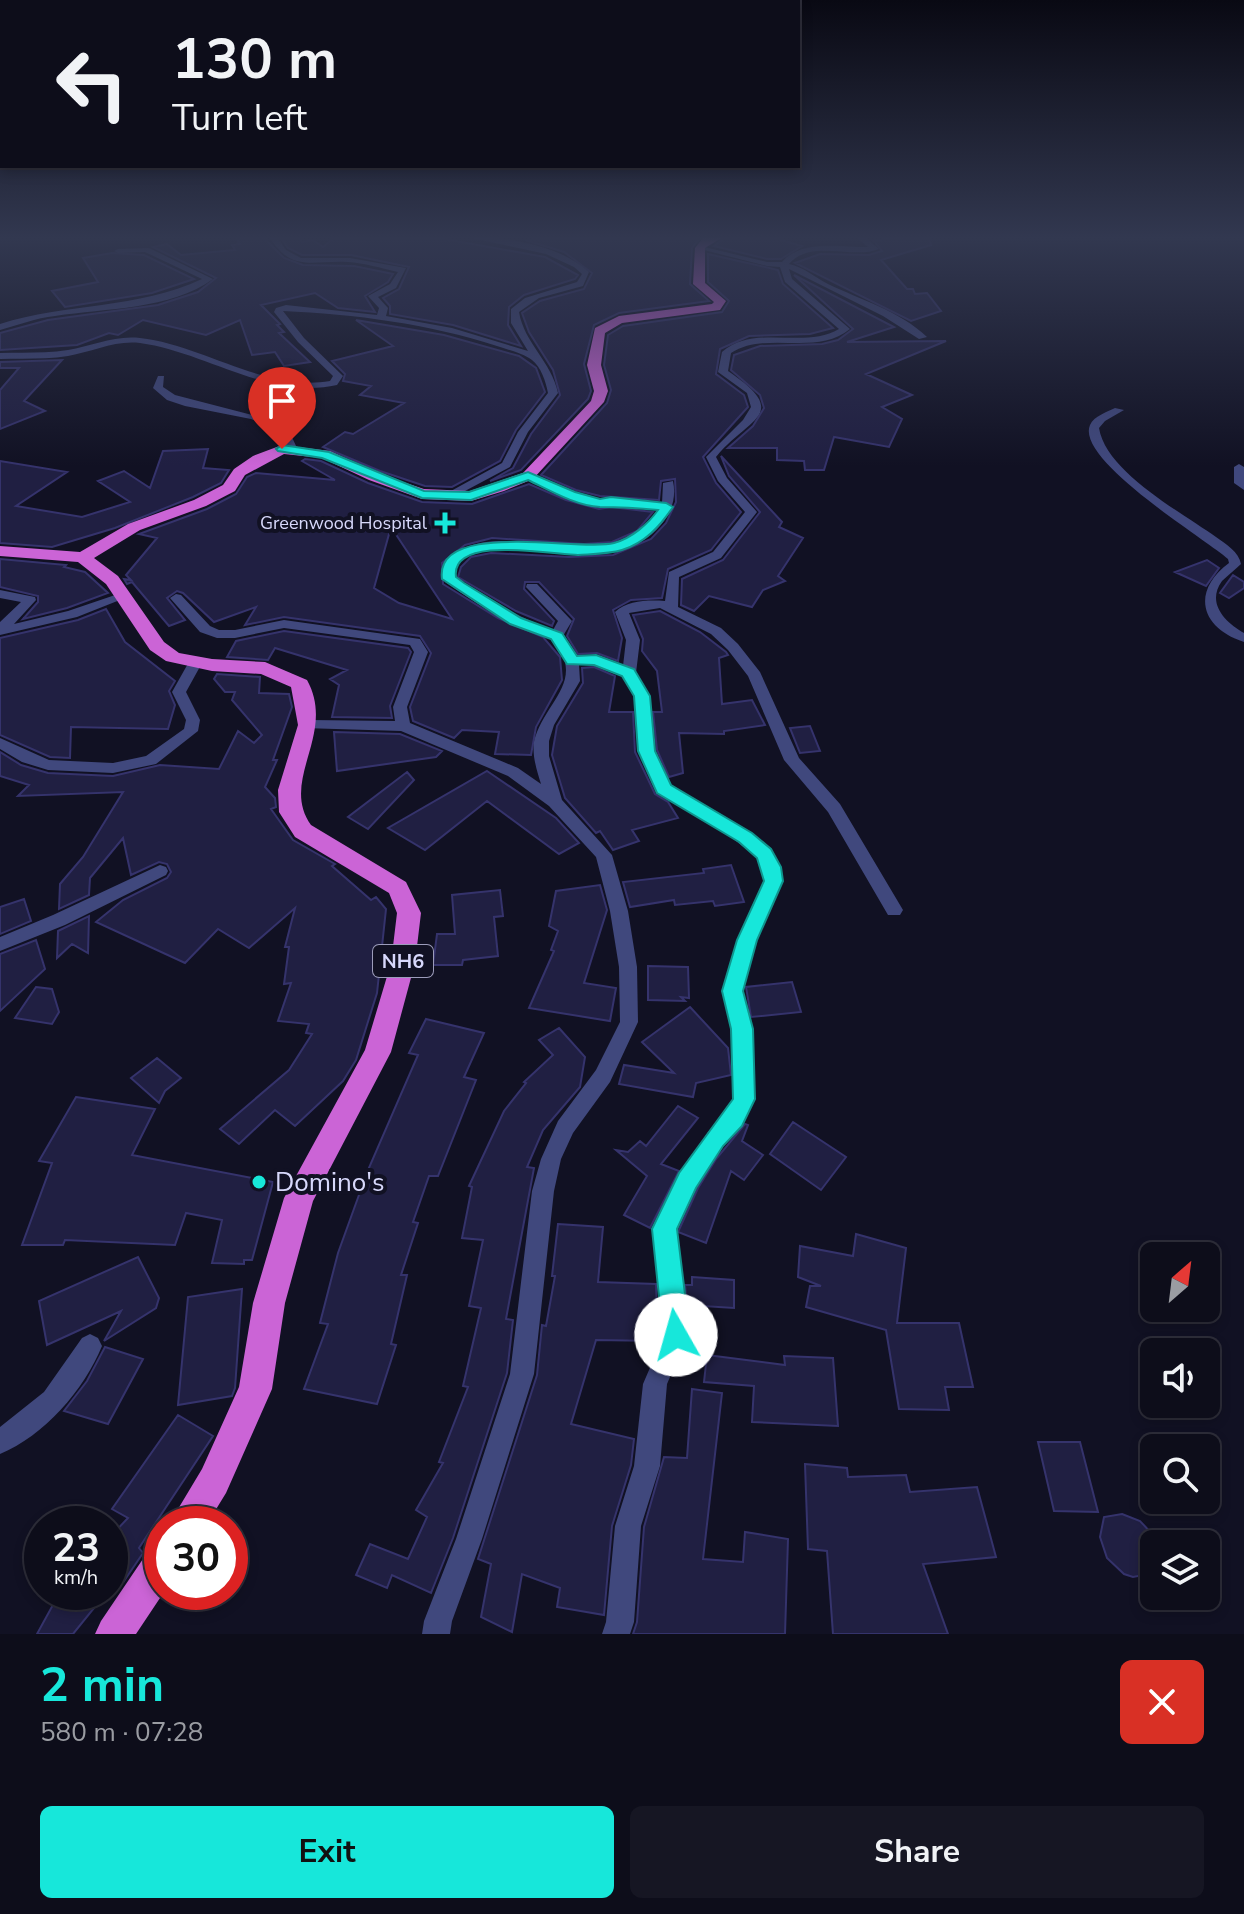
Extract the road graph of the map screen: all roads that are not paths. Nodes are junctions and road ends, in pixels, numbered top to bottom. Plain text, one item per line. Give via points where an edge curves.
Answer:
1 (48, 313) edge
2 (281, 313) edge
3 (333, 313) edge
4 (382, 313) edge
5 (514, 313) edge
6 (669, 313) edge
7 (827, 313) edge
8 (885, 313) edge
9 (381, 317) junction
10 (0, 327) edge
11 (922, 337) dead end
12 (0, 356) edge
13 (540, 360) junction
14 (161, 378) dead end
15 (1119, 410) dead end
16 (292, 448) junction
17 (1239, 467) dead end
18 (528, 476) junction
19 (669, 483) dead end
20 (1244, 487) edge
21 (446, 497) junction
22 (666, 507) junction
23 (0, 551) edge
24 (83, 557) junction
25 (532, 587) dead end
26 (0, 594) edge
27 (124, 596) junction
28 (176, 598) dead end
29 (671, 607) junction
30 (0, 630) edge
31 (556, 636) junction
32 (1244, 638) edge
33 (573, 661) junction
34 (195, 663) junction
35 (629, 673) junction
36 (308, 725) junction
37 (403, 726) junction
38 (0, 743) edge
39 (555, 802) junction
40 (160, 871) dead end
41 (894, 910) dead end
42 (0, 944) edge
43 (90, 1346) dead end
44 (0, 1442) edge
45 (198, 1506) edge
46 (144, 1590) edge
47 (114, 1634) edge
48 (436, 1634) edge
49 (616, 1634) edge

1 - 10 street
2 - 12 street via 338,379 328,385 268,378 143,341 104,342 61,354
3 - 9 street
4 - 9 street
5 - 13 street
6 - 18 highway via 619,320 599,331 594,365 601,391 597,402
7 - 29 street via 845,329 840,334 741,342 727,352 723,372 750,393 756,407 747,423 722,441 711,457 722,479 751,512 717,555 673,575
8 - 11 street
9 - 13 street via 482,337
13 - 21 street via 553,393 506,465
14 - 16 street via 158,388 172,399 256,418 284,433
15 - 32 street via 1096,424 1096,441 1127,478 1234,558 1235,564 1210,591 1208,606 1216,619
16 - 21 highway via 325,454 422,494
16 - 24 highway via 258,459 239,472 229,488 134,527
17 - 20 lane
18 - 21 highway via 471,496
18 - 22 street via 600,503
19 - 22 street
22 - 31 street via 652,528 619,547 576,551 518,544 465,551 453,559 449,579 515,621
23 - 24 highway
24 - 27 highway, NH6
25 - 31 street via 565,621
26 - 30 street via 30,600
27 - 30 street
27 - 34 highway, NH6 via 157,646
28 - 37 street via 205,629 217,634 284,624 415,642 421,652 400,707
29 - 35 street via 624,609 633,640
29 - 41 street via 716,631 755,675 792,760 834,808
31 - 33 street
33 - 35 street via 596,660
33 - 39 street via 571,687 550,715 541,742
34 - 36 highway, NH6 via 285,674 300,684
34 - 38 street via 179,692 193,720 191,731 151,760 75,768 27,758
35 - 49 street via 642,696 646,751 664,789 745,838 764,854 774,881 747,940 733,991 742,1029 744,1099 688,1180 664,1229 676,1335 655,1384 647,1466 628,1526
36 - 37 street
36 - 45 highway, NH6 via 289,790 290,812 303,831 398,888 409,913 403,963 378,1052 299,1198 269,1303 255,1389
37 - 39 street via 513,772
39 - 48 street via 604,855 628,967 629,1022 603,1076 565,1127 551,1159 522,1374
40 - 42 street
43 - 44 street via 65,1388 35,1419
46 - 47 highway

